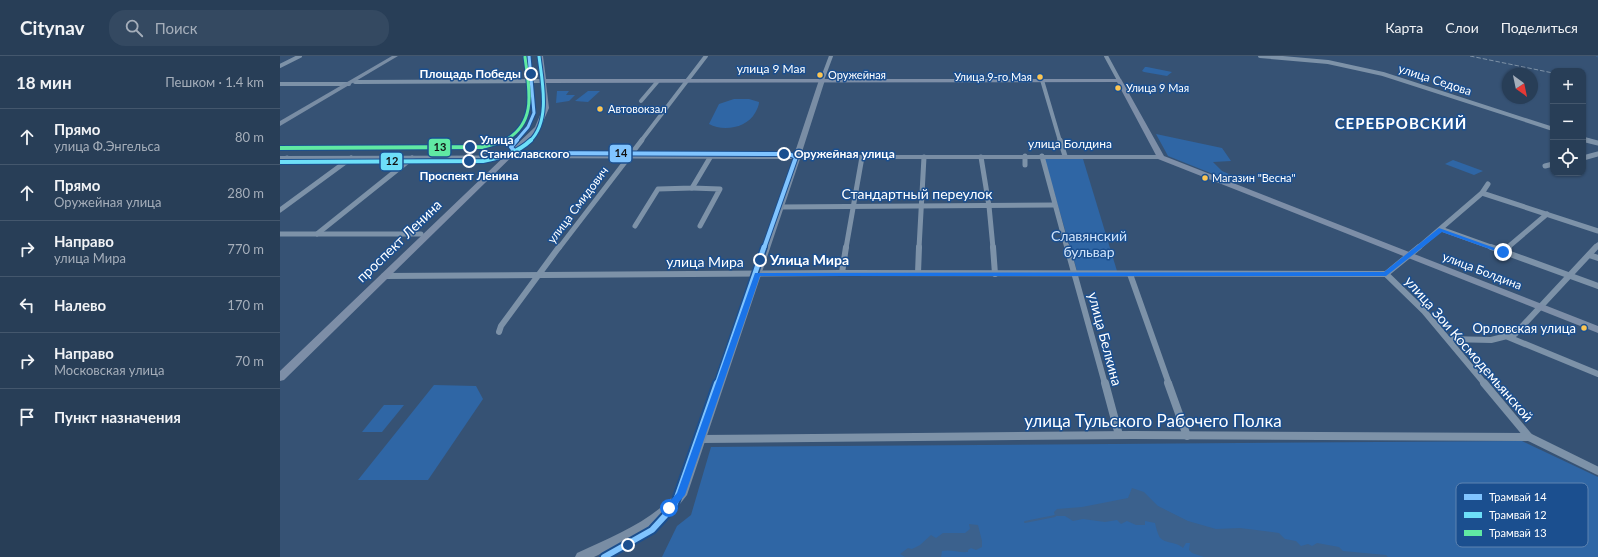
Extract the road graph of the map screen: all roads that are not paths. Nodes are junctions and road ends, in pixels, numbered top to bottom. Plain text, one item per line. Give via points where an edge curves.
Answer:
1 (300, 56) edge
2 (396, 56) edge
3 (400, 56) edge
4 (536, 56) edge
5 (540, 56) edge
6 (706, 56) edge
7 (831, 56) edge
8 (1106, 56) edge
9 (1260, 56) edge
10 (280, 66) edge
11 (686, 80) junction
12 (822, 80) junction
13 (1042, 80) junction
14 (1118, 80) junction
15 (658, 81) junction
16 (542, 82) junction
17 (352, 83) junction
18 (280, 84) edge
19 (641, 101) dead end
20 (280, 124) edge
21 (1550, 128) edge
22 (1586, 140) edge
23 (1598, 144) edge
24 (1598, 154) edge
25 (711, 156) junction
26 (1025, 156) junction
27 (1042, 156) junction
28 (1065, 156) junction
29 (506, 157) junction
30 (628, 157) junction
31 (797, 157) junction
32 (862, 157) junction
33 (924, 157) junction
34 (981, 157) junction
35 (1161, 157) junction
36 (1586, 157) edge
37 (283, 158) edge
38 (351, 158) junction
39 (412, 158) junction
40 (280, 162) edge
41 (1025, 165) dead end
42 (1550, 165) edge
43 (1544, 166) dead end
44 (1488, 184) dead end
45 (692, 188) junction
46 (1482, 193) junction
47 (1054, 205) junction
48 (780, 206) junction
49 (920, 206) junction
50 (988, 206) junction
51 (853, 207) junction
52 (280, 210) edge
53 (1546, 214) junction
54 (635, 226) dead end
55 (700, 226) dead end
56 (1441, 230) junction
57 (1598, 232) edge
58 (280, 234) edge
59 (317, 234) junction
60 (421, 234) junction
61 (1598, 245) edge
62 (1503, 252) junction
63 (1408, 256) junction
64 (1589, 256) junction
65 (1598, 258) edge
66 (918, 273) junction
67 (1074, 273) junction
68 (757, 274) junction
69 (842, 274) junction
70 (995, 274) junction
71 (1130, 274) junction
72 (1386, 274) junction
73 (538, 275) junction
74 (381, 276) junction
75 (1570, 276) junction
76 (1598, 286) edge
77 (1539, 307) junction
78 (1598, 330) edge
79 (499, 332) dead end
80 (1508, 337) junction
81 (1449, 340) junction
82 (280, 368) edge
83 (1598, 374) edge
84 (280, 377) edge
85 (1119, 435) junction
86 (1187, 436) junction
87 (1529, 437) junction
88 (700, 439) junction
89 (1598, 471) edge
90 (582, 557) edge

1 - 10 street
2 - 17 street
3 - 17 street
4 - 16 main road, проспект Ленина
5 - 16 main road, проспект Ленина
6 - 11 street, улица Смидович
7 - 12 street
8 - 14 street
9 - 21 street, улица Седова via 1328,62 1383,74
11 - 12 main road, улица 9 Мая
11 - 15 main road, улица 9 Мая
11 - 30 street, улица Смидович
12 - 13 main road, улица 9 Мая
12 - 31 street
13 - 14 main road, улица 9 Мая
13 - 28 street
14 - 35 main road
15 - 16 main road, улица 9 Мая
15 - 19 street
16 - 17 street
16 - 29 main road, проспект Ленина via 538,121
16 - 29 main road, проспект Ленина via 546,103 545,113 538,128
17 - 18 street
17 - 20 street
22 - 23 street
24 - 36 street
25 - 30 street, улица Болдина
25 - 31 street, улица Болдина
25 - 45 street
26 - 27 street, улица Болдина
26 - 34 street, улица Болдина
26 - 41 street
27 - 28 street, улица Болдина
27 - 47 street, улица Белкина
28 - 35 street, улица Болдина
29 - 30 street, улица Болдина
29 - 39 street
29 - 60 main road, проспект Ленина
29 - 74 main road, проспект Ленина
30 - 73 street, улица Смидович
31 - 32 street, улица Болдина
31 - 48 street
32 - 33 street, улица Болдина
32 - 51 street
33 - 34 street, улица Болдина
33 - 49 street
34 - 50 street
35 - 63 main road, улица Болдина
37 - 38 street
37 - 40 street
38 - 39 street
38 - 52 street
39 - 59 street
42 - 43 street
44 - 46 street, улица Зои Космодемьянской
45 - 54 street via 658,189
45 - 55 street via 720,189
46 - 53 street
46 - 56 street, улица Зои Космодемьянской
47 - 50 street, Стандартный переулок
47 - 67 street, улица Белкина
48 - 51 street, Стандартный переулок
48 - 68 street
49 - 50 street, Стандартный переулок
49 - 51 street, Стандартный переулок
49 - 66 street
50 - 70 street
51 - 69 street
53 - 57 street
53 - 62 street
56 - 62 street
56 - 63 street, улица Зои Космодемьянской
58 - 59 street
59 - 60 street
60 - 74 main road, проспект Ленина
61 - 64 street
62 - 75 street
63 - 72 street, улица Зои Космодемьянской
63 - 77 main road, улица Болдина
64 - 65 street
64 - 75 street
66 - 69 street, улица Мира
66 - 70 street, улица Мира
67 - 70 street, улица Мира
67 - 71 street, улица Мира
67 - 85 street, улица Белкина
68 - 69 street, улица Мира
68 - 73 street, улица Мира
68 - 88 street
71 - 72 street, улица Мира
71 - 86 street
72 - 81 street, улица Зои Космодемьянской
73 - 74 street, улица Мира
73 - 79 street, улица Смидович
74 - 82 main road, проспект Ленина
74 - 84 main road, проспект Ленина
75 - 76 street
75 - 77 street
77 - 78 main road, улица Болдина
77 - 80 street via 1515,334
80 - 81 street
80 - 83 street
81 - 87 street, улица Зои Космодемьянской
85 - 86 street, улица Тульского Рабочего Полка
85 - 88 street, улица Тульского Рабочего Полка
86 - 87 street, улица Тульского Рабочего Полка
87 - 89 street, улица Тульского Рабочего Полка
88 - 90 street via 681,495 676,501 654,520

